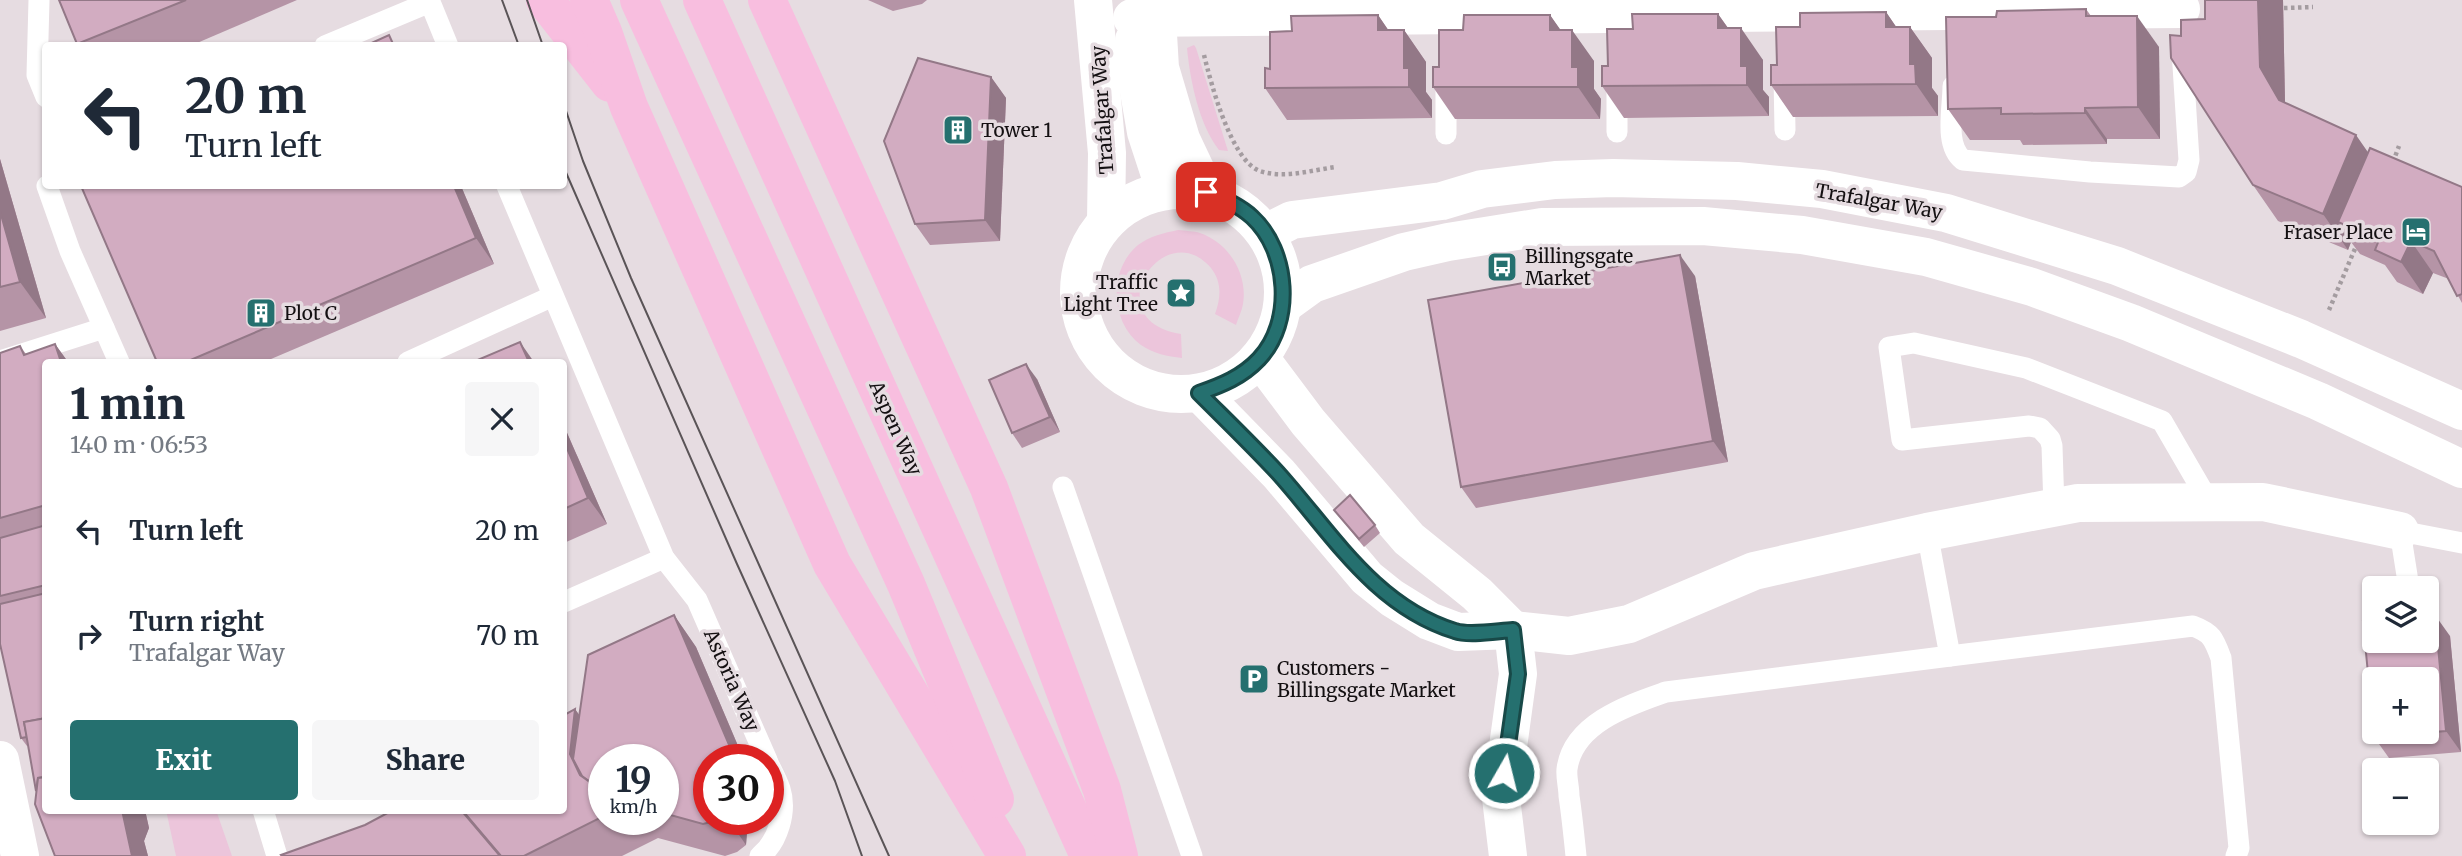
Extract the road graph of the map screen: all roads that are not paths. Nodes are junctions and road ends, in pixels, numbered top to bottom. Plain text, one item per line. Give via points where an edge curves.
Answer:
1 (39, 0) edge
2 (545, 0) edge
3 (589, 0) edge
4 (639, 0) edge
5 (702, 0) edge
6 (768, 0) edge
7 (1093, 0) edge
8 (2034, 5) edge
9 (2096, 5) edge
10 (1699, 6) edge
11 (1865, 6) edge
12 (1365, 8) edge
13 (1144, 9) edge
14 (2188, 19) joint
15 (1446, 36) junction
16 (335, 42) edge
17 (446, 42) edge
18 (1784, 62) edge
19 (1954, 62) edge
20 (1617, 64) edge
21 (42, 87) edge
22 (629, 107) junction
23 (1785, 130) dead end
24 (1618, 132) dead end
25 (1446, 134) dead end
26 (48, 189) edge
27 (508, 189) edge
28 (1166, 190) junction
29 (1206, 192) junction
30 (1106, 221) junction
31 (1265, 233) junction
32 (553, 296) junction
33 (1283, 305) junction
34 (104, 328) junction
35 (1260, 358) junction
36 (117, 359) edge
37 (415, 359) edge
38 (0, 361) edge
39 (1199, 393) junction
40 (2462, 411) edge
41 (2462, 469) edge
42 (1063, 487) dead end
43 (2209, 502) junction
44 (2054, 508) junction
45 (2400, 531) junction
46 (1927, 532) junction
47 (2462, 543) edge
48 (664, 558) junction
49 (2407, 576) edge
50 (567, 601) edge
51 (1513, 630) junction
52 (1950, 656) junction
53 (761, 744) edge
54 (0, 760) edge
55 (264, 814) edge
56 (776, 835) edge
57 (20, 856) edge
58 (277, 856) edge
59 (760, 856) edge
60 (1007, 856) edge
61 (1019, 856) edge
62 (1089, 856) edge
63 (1119, 856) edge
64 (1192, 856) edge
65 (1508, 856) edge
66 (1576, 856) edge
67 (2236, 856) edge

1 - 21 lane via 37,75
2 - 22 highway
3 - 22 highway
4 - 61 highway via 906,584
5 - 62 highway, Aspen Way
6 - 63 highway via 989,488 1102,790
7 - 30 street, Trafalgar Way via 1107,153
8 - 9 street
8 - 11 street via 1954,23
9 - 14 street
10 - 11 street via 1784,24
10 - 15 street via 1617,25
12 - 13 street
12 - 15 street
13 - 28 street, Trafalgar Way via 1136,74 1146,132
13 - 29 street via 1181,139
14 - 19 lane via 2189,160 2179,177 1963,160 1952,144
15 - 25 lane
16 - 17 lane via 430,2
18 - 23 lane
20 - 24 lane
22 - 60 highway via 832,564
26 - 34 lane
27 - 32 lane, Astoria Way
28 - 29 street
28 - 30 street via 1143,196
29 - 31 street via 1239,207
30 - 39 street via 1081,267 1078,293 1091,343 1126,379 1149,390
31 - 33 street via 1281,267
31 - 40 street, Trafalgar Way via 1292,220 1442,201 1482,189 1555,180 1737,181 1822,189 1945,213 2117,266 2301,339
32 - 37 lane
32 - 48 lane, Astoria Way
33 - 35 street via 1275,333
33 - 41 street via 1312,285 1405,252 1542,227 1703,226 1802,235 1926,257 2032,287 2132,323 2318,401
34 - 36 lane
34 - 38 lane
35 - 39 street via 1233,381
35 - 51 street via 1308,422 1409,539
39 - 51 street via 1279,474 1367,578 1392,598 1429,621 1458,632
42 - 64 lane
43 - 44 street via 2078,503
43 - 44 lane via 2162,421 2026,368 1914,343 1889,347 1902,440 2040,428 2052,446
43 - 45 street via 2263,502
44 - 46 street
45 - 47 lane
45 - 49 lane
46 - 51 street via 1754,570 1615,628 1569,636
46 - 52 lane
48 - 50 lane
48 - 53 lane, Astoria Way via 697,600
51 - 65 street via 1518,674 1501,798
52 - 66 lane via 1666,692 1630,705 1603,720 1572,752 1566,770
52 - 67 lane via 2193,626 2206,631 2221,658 2239,848
54 - 57 street
55 - 58 lane
56 - 59 lane, Astoria Way

